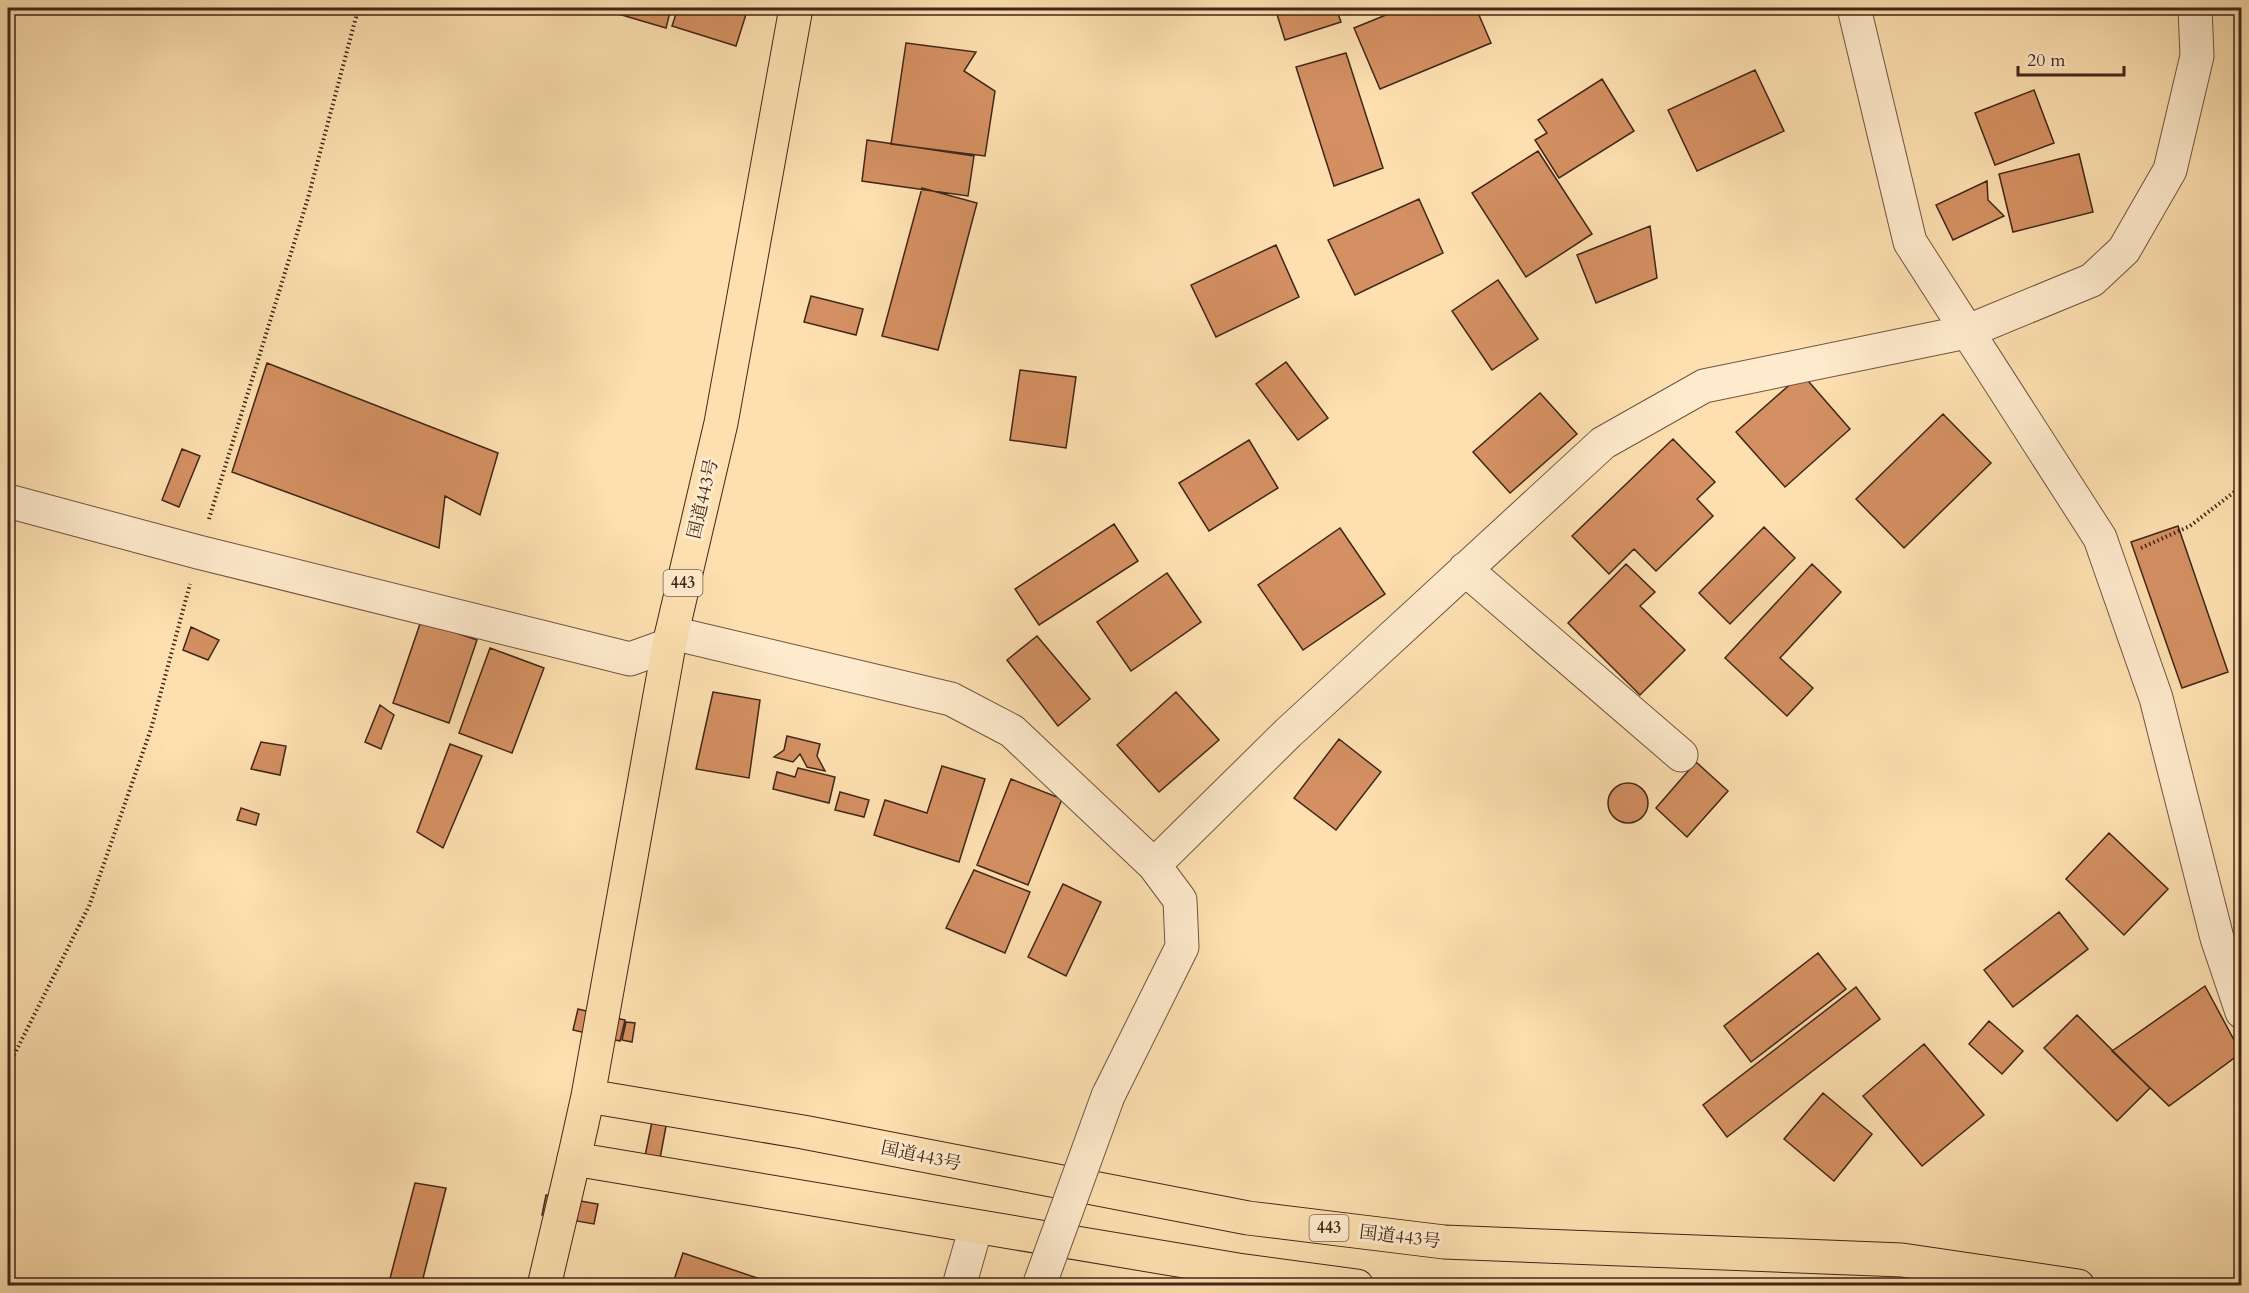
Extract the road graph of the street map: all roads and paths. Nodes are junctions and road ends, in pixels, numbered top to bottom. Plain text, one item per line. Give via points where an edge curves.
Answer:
1 (355, 8) edge
2 (796, 8) edge
3 (1854, 8) edge
4 (2195, 8) edge
5 (1966, 332) junction
6 (2241, 486) edge
7 (8, 501) edge
8 (198, 552) junction
9 (2109, 563) junction
10 (1465, 569) junction
11 (670, 639) junction
12 (1682, 755) dead end
13 (1154, 866) junction
14 (2241, 1012) edge
15 (8, 1067) edge
16 (588, 1096) junction
17 (574, 1159) junction
18 (976, 1227) junction
19 (544, 1286) edge
20 (959, 1286) edge
21 (1039, 1286) edge
22 (1357, 1286) edge
23 (2078, 1286) edge

1 - 8 path via 356,17 308,198
2 - 11 main road, 国道443号 / 443 via 721,423
3 - 5 street via 1910,242
4 - 5 street via 2198,56 2170,170 2124,250 2092,280
5 - 9 street via 2100,538
5 - 10 street via 1704,386 1604,443
6 - 9 path via 2190,526
7 - 8 street
8 - 11 street via 630,659
8 - 15 path via 151,729 89,906
9 - 14 street via 2156,698 2217,938
10 - 12 street
10 - 13 street via 1288,733
11 - 13 street via 951,699 1012,731
11 - 16 main road, 国道443号 / 443
13 - 21 street, bridge via 1180,900 1182,947 1108,1096
16 - 17 main road, 国道443号 / 443
16 - 23 main road, 国道443号 / 443 via 803,1132 1260,1220 1444,1242 1902,1260
17 - 18 main road
17 - 19 main road, 国道443号
18 - 20 street
18 - 22 main road

